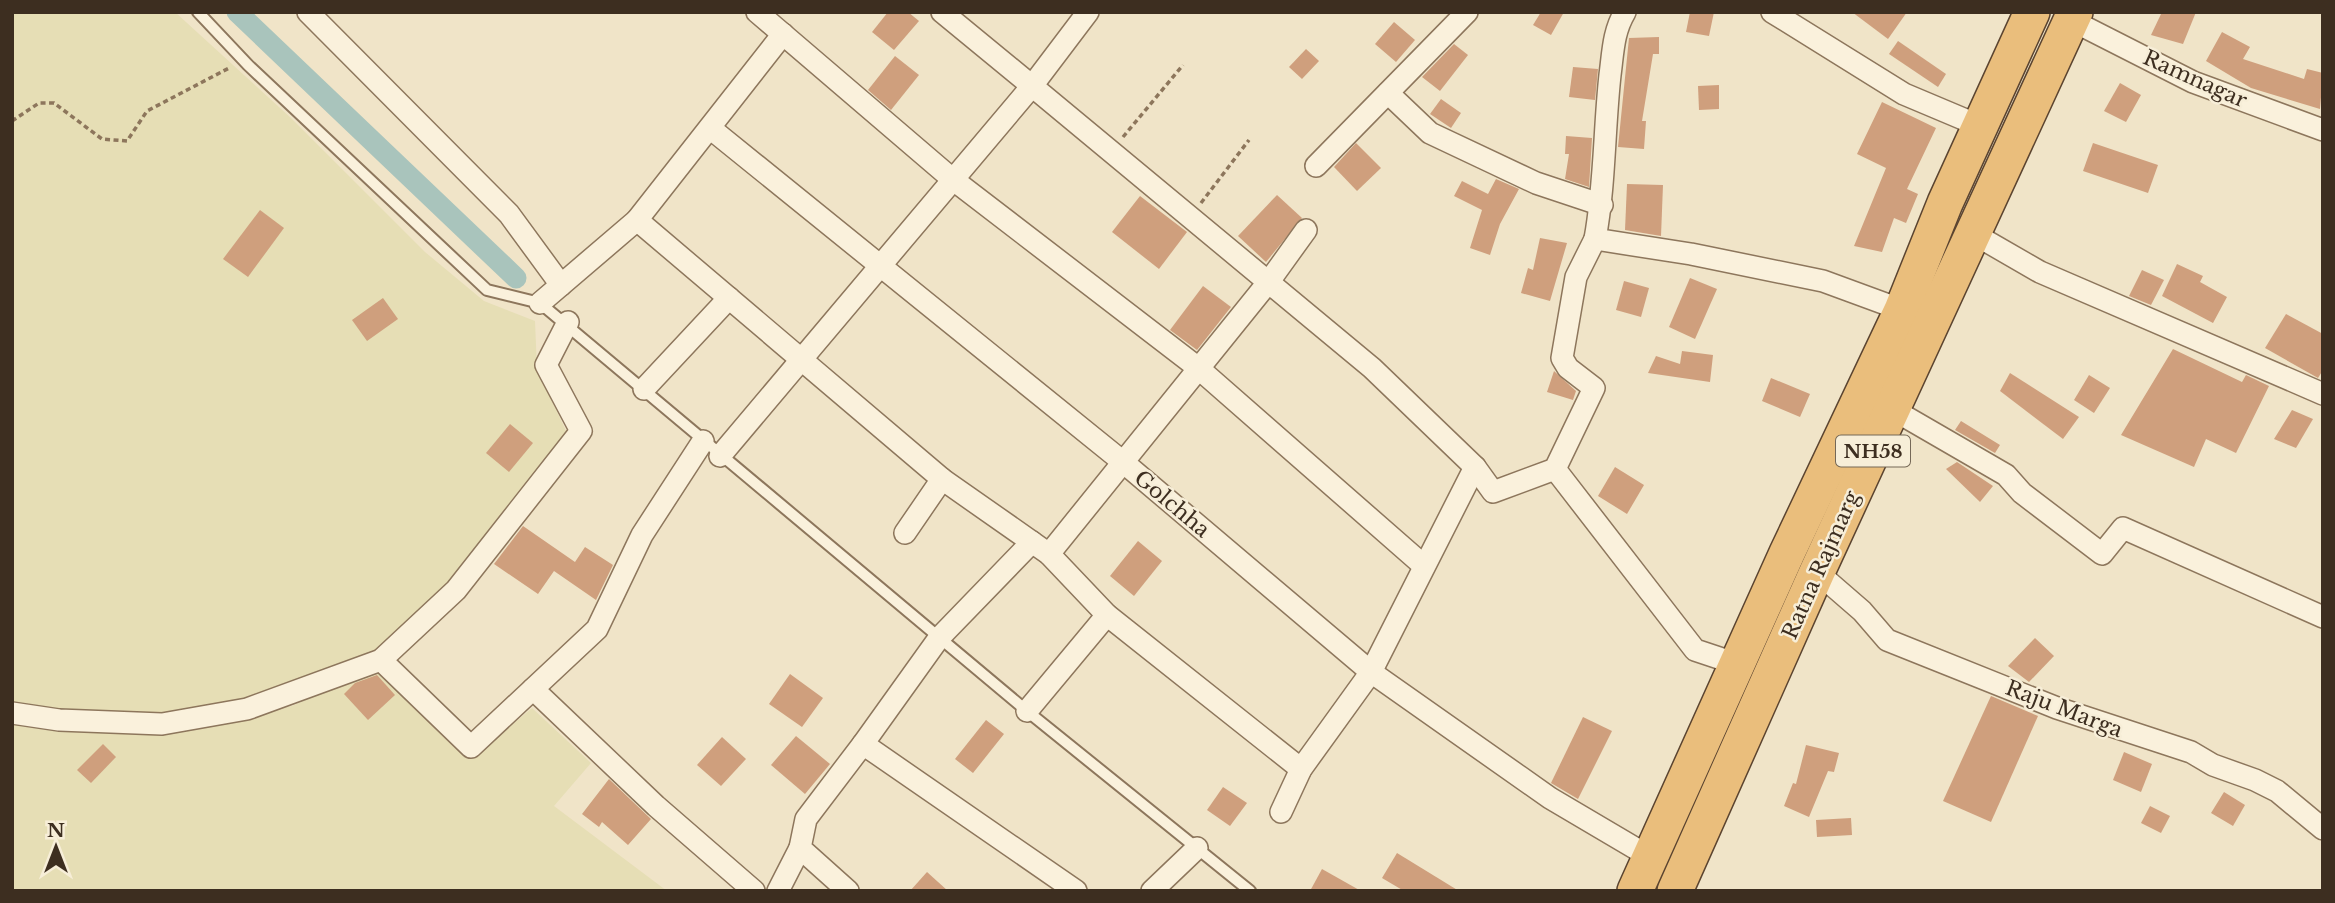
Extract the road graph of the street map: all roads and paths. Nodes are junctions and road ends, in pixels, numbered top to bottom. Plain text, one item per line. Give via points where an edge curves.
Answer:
1 (198, 12) edge
2 (308, 12) edge
3 (757, 12) edge
4 (942, 12) edge
5 (1088, 12) edge
6 (1467, 12) edge
7 (1625, 12) edge
8 (1772, 12) edge
9 (2032, 12) edge
10 (2073, 16) edge
11 (783, 34) junction
12 (244, 61) junction
13 (1183, 65) dead end
14 (1032, 86) junction
15 (1388, 93) junction
16 (12, 121) edge
17 (1980, 126) junction
18 (710, 128) junction
19 (2323, 130) edge
20 (1249, 140) dead end
21 (1110, 152) junction
22 (1316, 166) dead end
23 (951, 178) junction
24 (1602, 205) junction
25 (1189, 219) junction
26 (637, 220) junction
27 (1306, 230) dead end
28 (1974, 234) junction
29 (1595, 239) junction
30 (881, 268) junction
31 (1270, 280) junction
32 (561, 285) junction
33 (729, 298) junction
34 (540, 303) junction
35 (1902, 310) junction
36 (568, 324) junction
37 (802, 359) junction
38 (1197, 367) junction
39 (644, 389) junction
40 (2323, 394) edge
41 (1892, 409) junction
42 (703, 441) junction
43 (720, 456) junction
44 (1123, 462) junction
45 (1475, 467) junction
46 (1555, 469) junction
47 (942, 479) junction
48 (905, 533) dead end
49 (1040, 548) junction
50 (1423, 565) junction
51 (1817, 572) junction
52 (1107, 615) junction
53 (2323, 617) edge
54 (939, 638) junction
55 (381, 660) junction
56 (1737, 664) junction
57 (1371, 672) junction
58 (533, 689) junction
59 (1027, 711) junction
60 (12, 713) edge
61 (863, 744) junction
62 (1301, 769) junction
63 (1281, 812) dead end
64 (2323, 829) edge
65 (800, 848) junction
66 (1197, 848) junction
67 (1650, 857) junction
68 (754, 891) edge
69 (778, 891) edge
70 (848, 891) edge
71 (1076, 891) edge
72 (1152, 891) edge
73 (1250, 891) edge
74 (1635, 891) edge
75 (1675, 891) edge

1 - 12 lane
2 - 32 street via 509,214
3 - 11 street
4 - 14 street
5 - 14 street
6 - 15 street
7 - 24 street via 1614,40
8 - 17 street via 1904,94
9 - 17 highway, Ratna Rajmarg / NH58
10 - 19 street, Ramnagar via 2193,82
10 - 28 highway, Ratna Rajmarg / NH58
11 - 18 street
11 - 23 street
12 - 16 path via 147,111 127,141 102,139 54,103 39,103
12 - 34 lane via 487,290
13 - 21 path
14 - 21 street
14 - 23 street
15 - 22 street
15 - 24 street via 1430,133 1536,183
17 - 35 highway, Ratna Rajmarg / NH58
18 - 26 street
18 - 30 street, Golchha
20 - 25 path
21 - 25 street
23 - 30 street
23 - 38 street
24 - 29 street
25 - 31 street
26 - 32 street
26 - 33 street
27 - 31 street
28 - 40 street via 2040,272
28 - 41 highway, Ratna Rajmarg / NH58
29 - 35 street via 1822,281
29 - 46 street via 1576,277 1562,358 1594,388
30 - 37 street
30 - 44 street, Golchha
31 - 38 street
31 - 45 street via 1372,368
32 - 34 street
33 - 37 street
33 - 39 street
34 - 36 lane
35 - 56 highway, Ratna Rajmarg / NH58
36 - 39 lane
36 - 55 street via 546,365 581,431 456,590
37 - 43 street
37 - 47 street
38 - 44 street
38 - 50 street
39 - 42 lane
41 - 51 highway, Ratna Rajmarg / NH58
41 - 53 street via 2006,475 2022,493 2102,554 2123,528
42 - 43 lane
42 - 58 street via 642,535 597,629
43 - 54 lane
44 - 49 street
44 - 57 street, Golchha
45 - 46 street via 1493,492
45 - 50 street
46 - 56 street via 1695,650
47 - 48 street
47 - 49 street
49 - 52 street
49 - 54 street
50 - 57 street
51 - 64 street, Raju Marga via 1887,640 2057,708 2191,752 2277,791
51 - 75 highway, Ratna Rajmarg / NH58
52 - 59 street
52 - 62 street
54 - 59 lane
54 - 61 street
55 - 58 street via 471,747
55 - 60 street via 247,709 162,724
56 - 67 highway, Ratna Rajmarg / NH58
57 - 62 street
57 - 67 street, Golchha via 1550,798
58 - 68 street
59 - 66 lane
61 - 65 street via 806,819
61 - 71 street
62 - 63 street
65 - 69 street
65 - 70 street
66 - 72 street
66 - 73 lane
67 - 74 highway, Ratna Rajmarg / NH58

